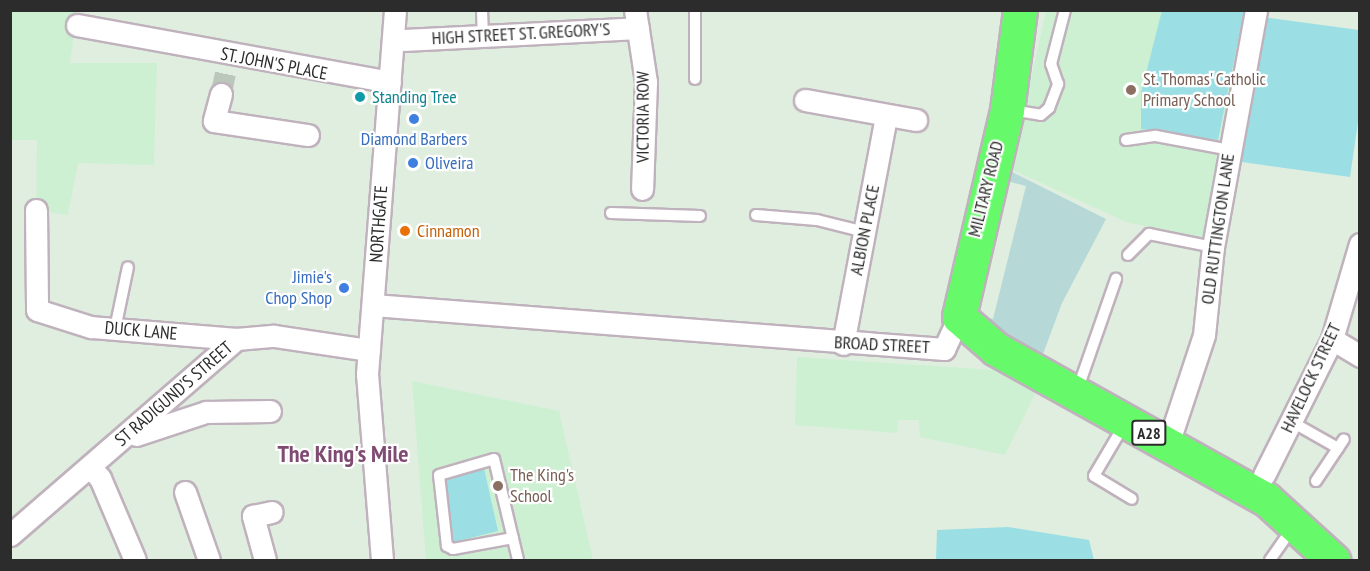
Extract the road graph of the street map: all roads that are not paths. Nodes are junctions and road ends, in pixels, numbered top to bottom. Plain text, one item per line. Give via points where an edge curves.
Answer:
1 (395, 10) edge
2 (482, 10) edge
3 (695, 10) edge
4 (1020, 10) edge
5 (1034, 10) edge
6 (1065, 10) edge
7 (1256, 10) edge
8 (637, 19) edge
9 (77, 25) dead end
10 (483, 38) junction
11 (404, 40) dead end
12 (1016, 63) junction
13 (695, 79) dead end
14 (390, 82) junction
15 (220, 94) tunnel mouth
16 (805, 100) dead end
17 (1007, 110) junction
18 (886, 116) junction
19 (916, 120) dead end
20 (308, 135) dead end
21 (1126, 140) dead end
22 (1230, 150) junction
23 (642, 189) joint
24 (36, 210) dead end
25 (611, 213) dead end
26 (640, 214) junction
27 (700, 216) dead end
28 (756, 216) dead end
29 (865, 232) junction
30 (1359, 244) edge
31 (1213, 247) junction
32 (1128, 255) dead end
33 (128, 267) dead end
34 (1116, 279) dead end
35 (373, 305) junction
36 (959, 316) junction
37 (115, 329) junction
38 (236, 339) junction
39 (1332, 339) junction
40 (843, 344) junction
41 (369, 350) junction
42 (1359, 356) edge
43 (1077, 392) junction
44 (270, 411) dead end
45 (1127, 420) junction
46 (1292, 422) junction
47 (116, 444) junction
48 (1168, 444) junction
49 (90, 467) junction
50 (1264, 475) dead end
51 (1316, 481) dead end
52 (185, 492) dead end
53 (1132, 499) dead end
54 (272, 512) dead end
55 (1296, 524) junction
56 (10, 535) edge
57 (513, 538) junction
58 (131, 559) edge
59 (209, 561) edge
60 (265, 561) edge
61 (382, 561) edge
62 (518, 561) edge
63 (1270, 561) edge
64 (1333, 561) edge

1 - 14 street, NORTHGATE
2 - 10 lane
3 - 13 lane
4 - 12 highway, MILITARY ROAD
5 - 12 highway, MILITARY ROAD
6 - 17 lane via 1051,64 1058,84 1049,108 1041,115
7 - 22 street, OLD RUTTINGTON LANE
8 - 10 street, HIGH STREET ST. GREGORY'S
8 - 23 street, VICTORIA ROW via 646,82
9 - 14 street, ST. JOHN'S PLACE via 160,40 227,63
10 - 11 street, HIGH STREET ST. GREGORY'S
12 - 17 highway, MILITARY ROAD
14 - 35 street, NORTHGATE
15 - 20 street via 214,121
16 - 18 street
17 - 36 highway, MILITARY ROAD
18 - 19 street
18 - 29 street, ALBION PLACE
21 - 22 lane via 1155,136
22 - 31 street, OLD RUTTINGTON LANE
23 - 26 lane
24 - 37 street, DUCK LANE via 33,302 46,316
25 - 26 lane
26 - 27 lane
28 - 29 lane via 817,220
29 - 40 street, ALBION PLACE
30 - 39 street, HAVELOCK STREET
31 - 32 lane via 1149,234
31 - 48 street, OLD RUTTINGTON LANE via 1204,335
33 - 37 lane
34 - 43 lane
35 - 40 street, BROAD STREET
35 - 41 street, NORTHGATE
36 - 40 street, BROAD STREET via 944,349
36 - 43 highway, A28 via 996,349
37 - 38 street, DUCK LANE
38 - 41 street, ST RADIGUND'S STREET via 274,336
38 - 47 street, ST RADIGUND'S STREET
39 - 42 street
39 - 46 street, HAVELOCK STREET
41 - 61 street, NORTHGATE via 371,438
43 - 45 highway, A28
44 - 47 street via 206,412 162,423
45 - 48 highway, A28
45 - 53 lane via 1094,476
46 - 50 street, HAVELOCK STREET
46 - 51 lane via 1341,443
47 - 49 street, ST RADIGUND'S STREET
48 - 55 highway, A28 via 1266,499
49 - 56 street, ST RADIGUND'S STREET
49 - 58 street via 100,478
52 - 59 street
54 - 60 street via 253,516
55 - 63 lane
55 - 64 highway, A28
57 - 57 lane via 453,549 447,546 439,475 494,459
57 - 62 lane

